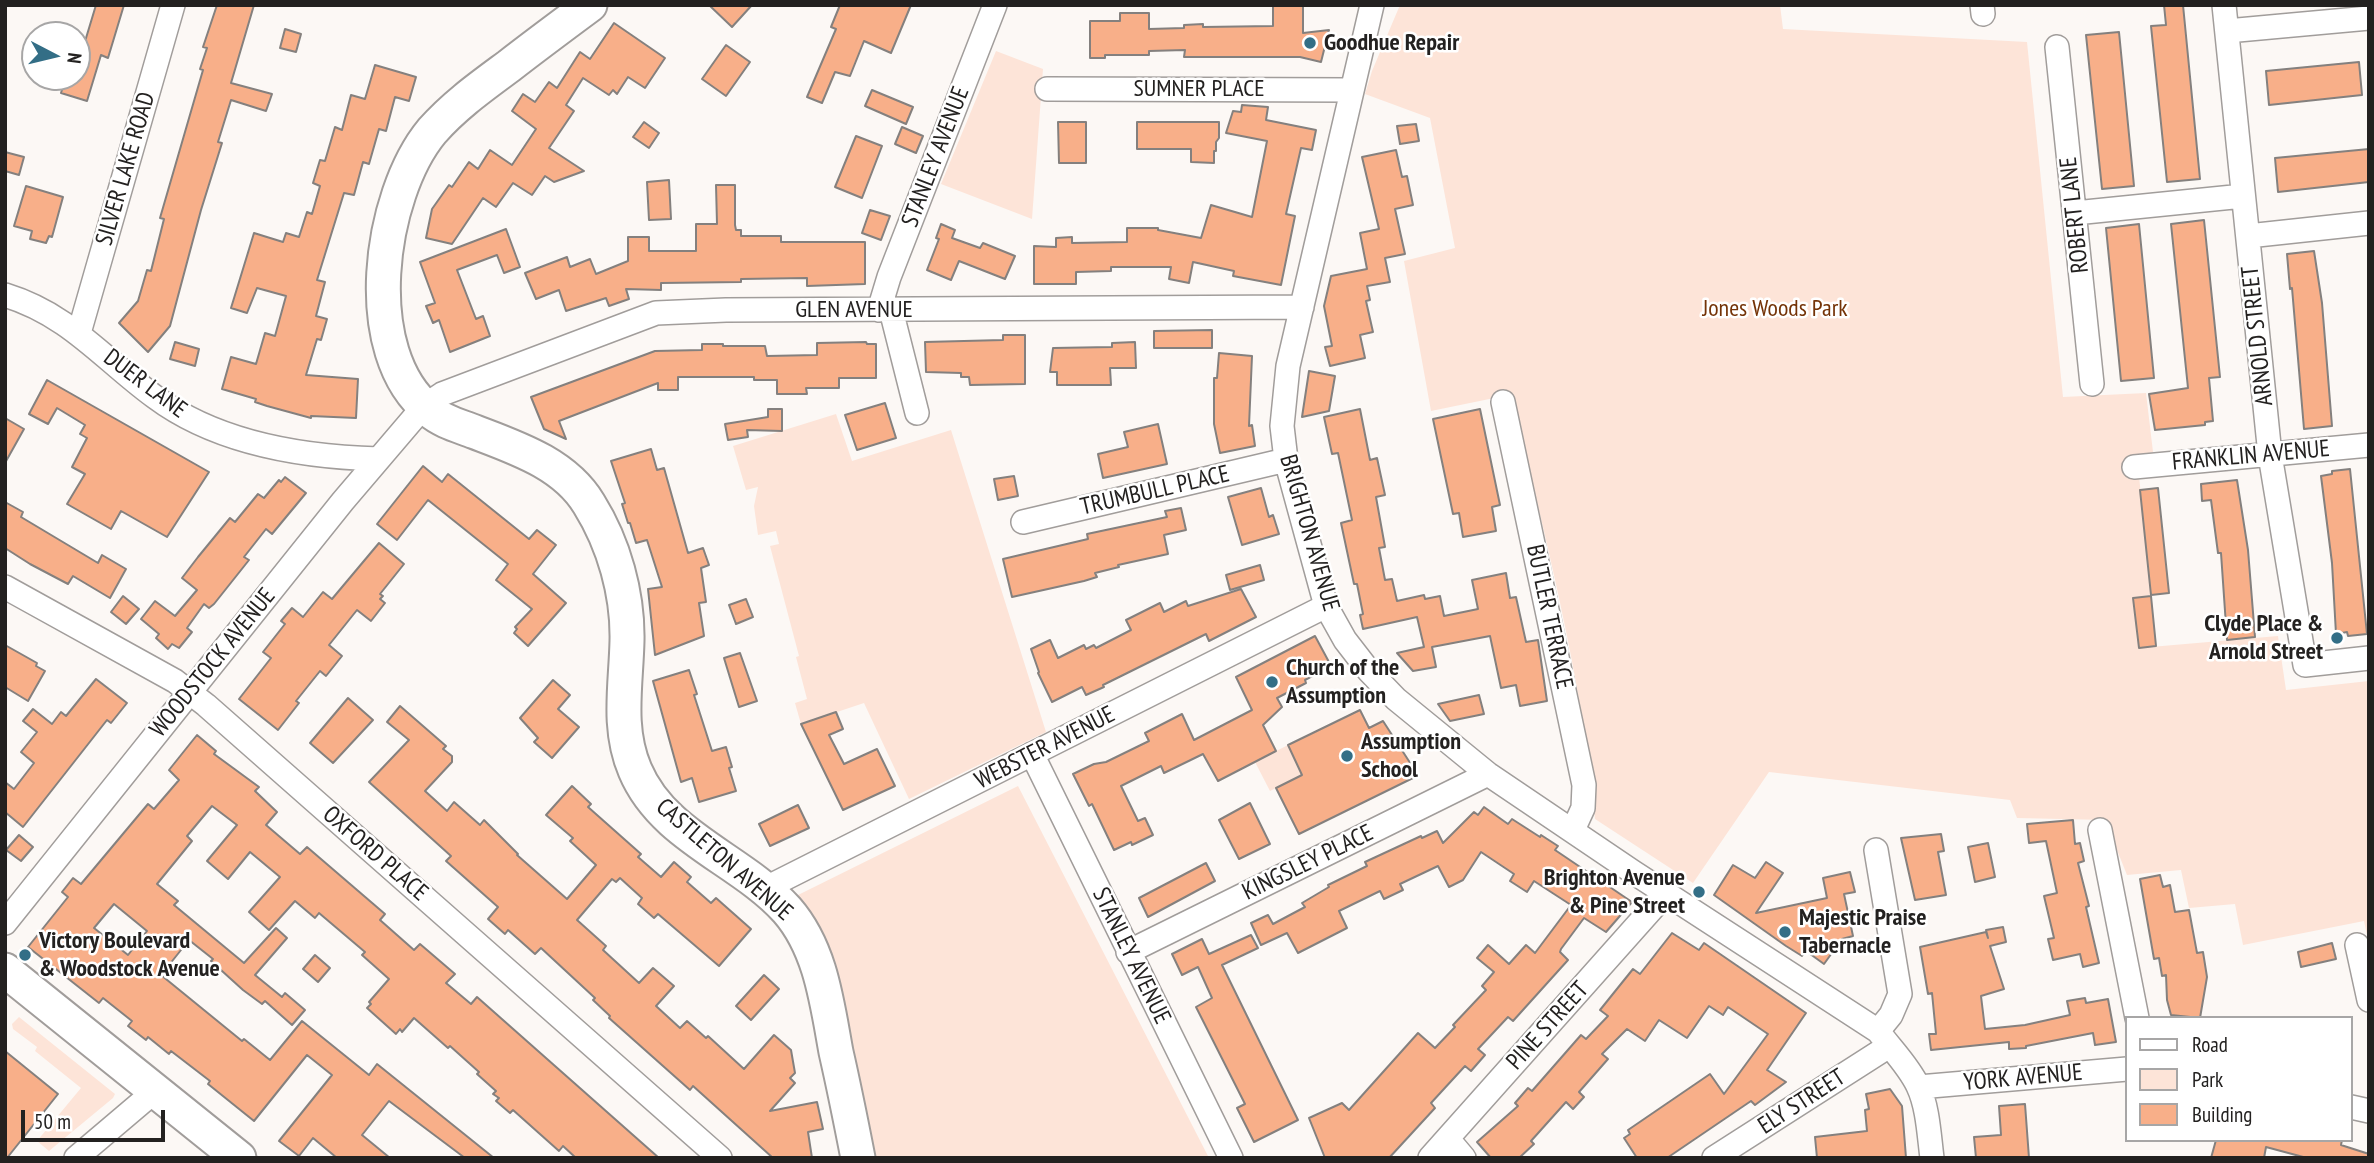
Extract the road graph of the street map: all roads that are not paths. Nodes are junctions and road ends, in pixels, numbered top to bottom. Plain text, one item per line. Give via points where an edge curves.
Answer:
1 (173, 5) edge
2 (590, 5) edge
3 (995, 5) edge
4 (1372, 5) edge
5 (2224, 5) edge
6 (2369, 18) edge
7 (2227, 31) junction
8 (2057, 47) dead end
9 (1047, 89) dead end
10 (1351, 90) junction
11 (2243, 196) junction
12 (2074, 213) junction
13 (2369, 223) edge
14 (2248, 236) junction
15 (5, 295) edge
16 (1302, 307) junction
17 (885, 310) junction
18 (79, 333) junction
19 (2092, 384) dead end
20 (1503, 402) dead end
21 (424, 406) junction
22 (917, 413) dead end
23 (2369, 445) edge
24 (2270, 455) junction
25 (379, 459) junction
26 (1286, 460) junction
27 (2134, 467) dead end
28 (1023, 522) dead end
29 (5, 587) edge
30 (1326, 606) junction
31 (2369, 658) edge
32 (190, 692) junction
33 (1032, 754) junction
34 (1488, 774) junction
35 (1573, 830) junction
36 (2101, 830) dead end
37 (1876, 850) dead end
38 (764, 889) junction
39 (1666, 893) junction
40 (5, 923) edge
41 (2357, 945) dead end
42 (1128, 952) junction
43 (5, 970) edge
44 (2369, 1000) edge
45 (2137, 1016) edge
46 (1884, 1038) junction
47 (2126, 1069) edge
48 (1919, 1087) junction
49 (155, 1091) junction
50 (1448, 1139) junction
51 (76, 1158) edge
52 (239, 1158) edge
53 (720, 1158) edge
54 (858, 1158) edge
55 (1231, 1158) edge
56 (1430, 1158) edge
57 (1464, 1158) edge
58 (1714, 1158) edge
59 (1932, 1158) edge

1 - 18 street, SILVER LAKE ROAD
2 - 21 street, CASTLETON AVENUE via 459,103 431,133 407,174 390,229 384,313 397,365
3 - 17 street, STANLEY AVENUE via 894,264
4 - 10 street, BRIGHTON AVENUE
5 - 7 street, ARNOLD STREET
6 - 7 street
7 - 11 street, ARNOLD STREET
8 - 12 street, ROBERT LANE
9 - 10 street, SUMNER PLACE
10 - 16 street, BRIGHTON AVENUE
11 - 12 street
11 - 14 street, ARNOLD STREET
12 - 19 street, ROBERT LANE
13 - 14 street
14 - 24 street, ARNOLD STREET
15 - 18 street, DUER LANE via 54,315
16 - 17 street, GLEN AVENUE
16 - 26 street, BRIGHTON AVENUE via 1288,366 1282,426
17 - 21 street, GLEN AVENUE via 656,313 442,394
17 - 22 street
18 - 25 street, DUER LANE via 156,398 191,420 261,445
20 - 35 street, BUTLER TERRACE via 1584,785 1583,808
21 - 25 street, WOODSTOCK AVENUE
21 - 38 street, CASTLETON AVENUE via 442,419 541,460 582,494 606,537 624,601 624,729 635,771 646,791 676,824
23 - 24 street, FRANKLIN AVENUE
24 - 27 street, FRANKLIN AVENUE
24 - 31 street, ARNOLD STREET via 2305,665
25 - 32 street, WOODSTOCK AVENUE
26 - 28 street, TRUMBULL PLACE
26 - 30 street, BRIGHTON AVENUE
29 - 32 street, OXFORD PLACE
30 - 33 street, WEBSTER AVENUE
30 - 34 street, BRIGHTON AVENUE via 1345,640 1396,699
32 - 40 street, WOODSTOCK AVENUE
32 - 53 street, OXFORD PLACE
33 - 38 street, WEBSTER AVENUE
33 - 42 street, STANLEY AVENUE
34 - 35 street, BRIGHTON AVENUE
34 - 42 street, KINGSLEY PLACE
35 - 39 street, BRIGHTON AVENUE
36 - 45 street
37 - 46 street via 1900,994
38 - 54 street, CASTLETON AVENUE via 800,928 821,976
39 - 46 street, BRIGHTON AVENUE
39 - 50 street, PINE STREET
41 - 44 street
42 - 55 street, STANLEY AVENUE
43 - 49 street
46 - 48 street, BRIGHTON AVENUE
46 - 58 street, ELY STREET
47 - 48 street, YORK AVENUE
48 - 59 street, BRIGHTON AVENUE
49 - 51 street
49 - 52 street
50 - 56 street, PINE STREET
50 - 57 street

